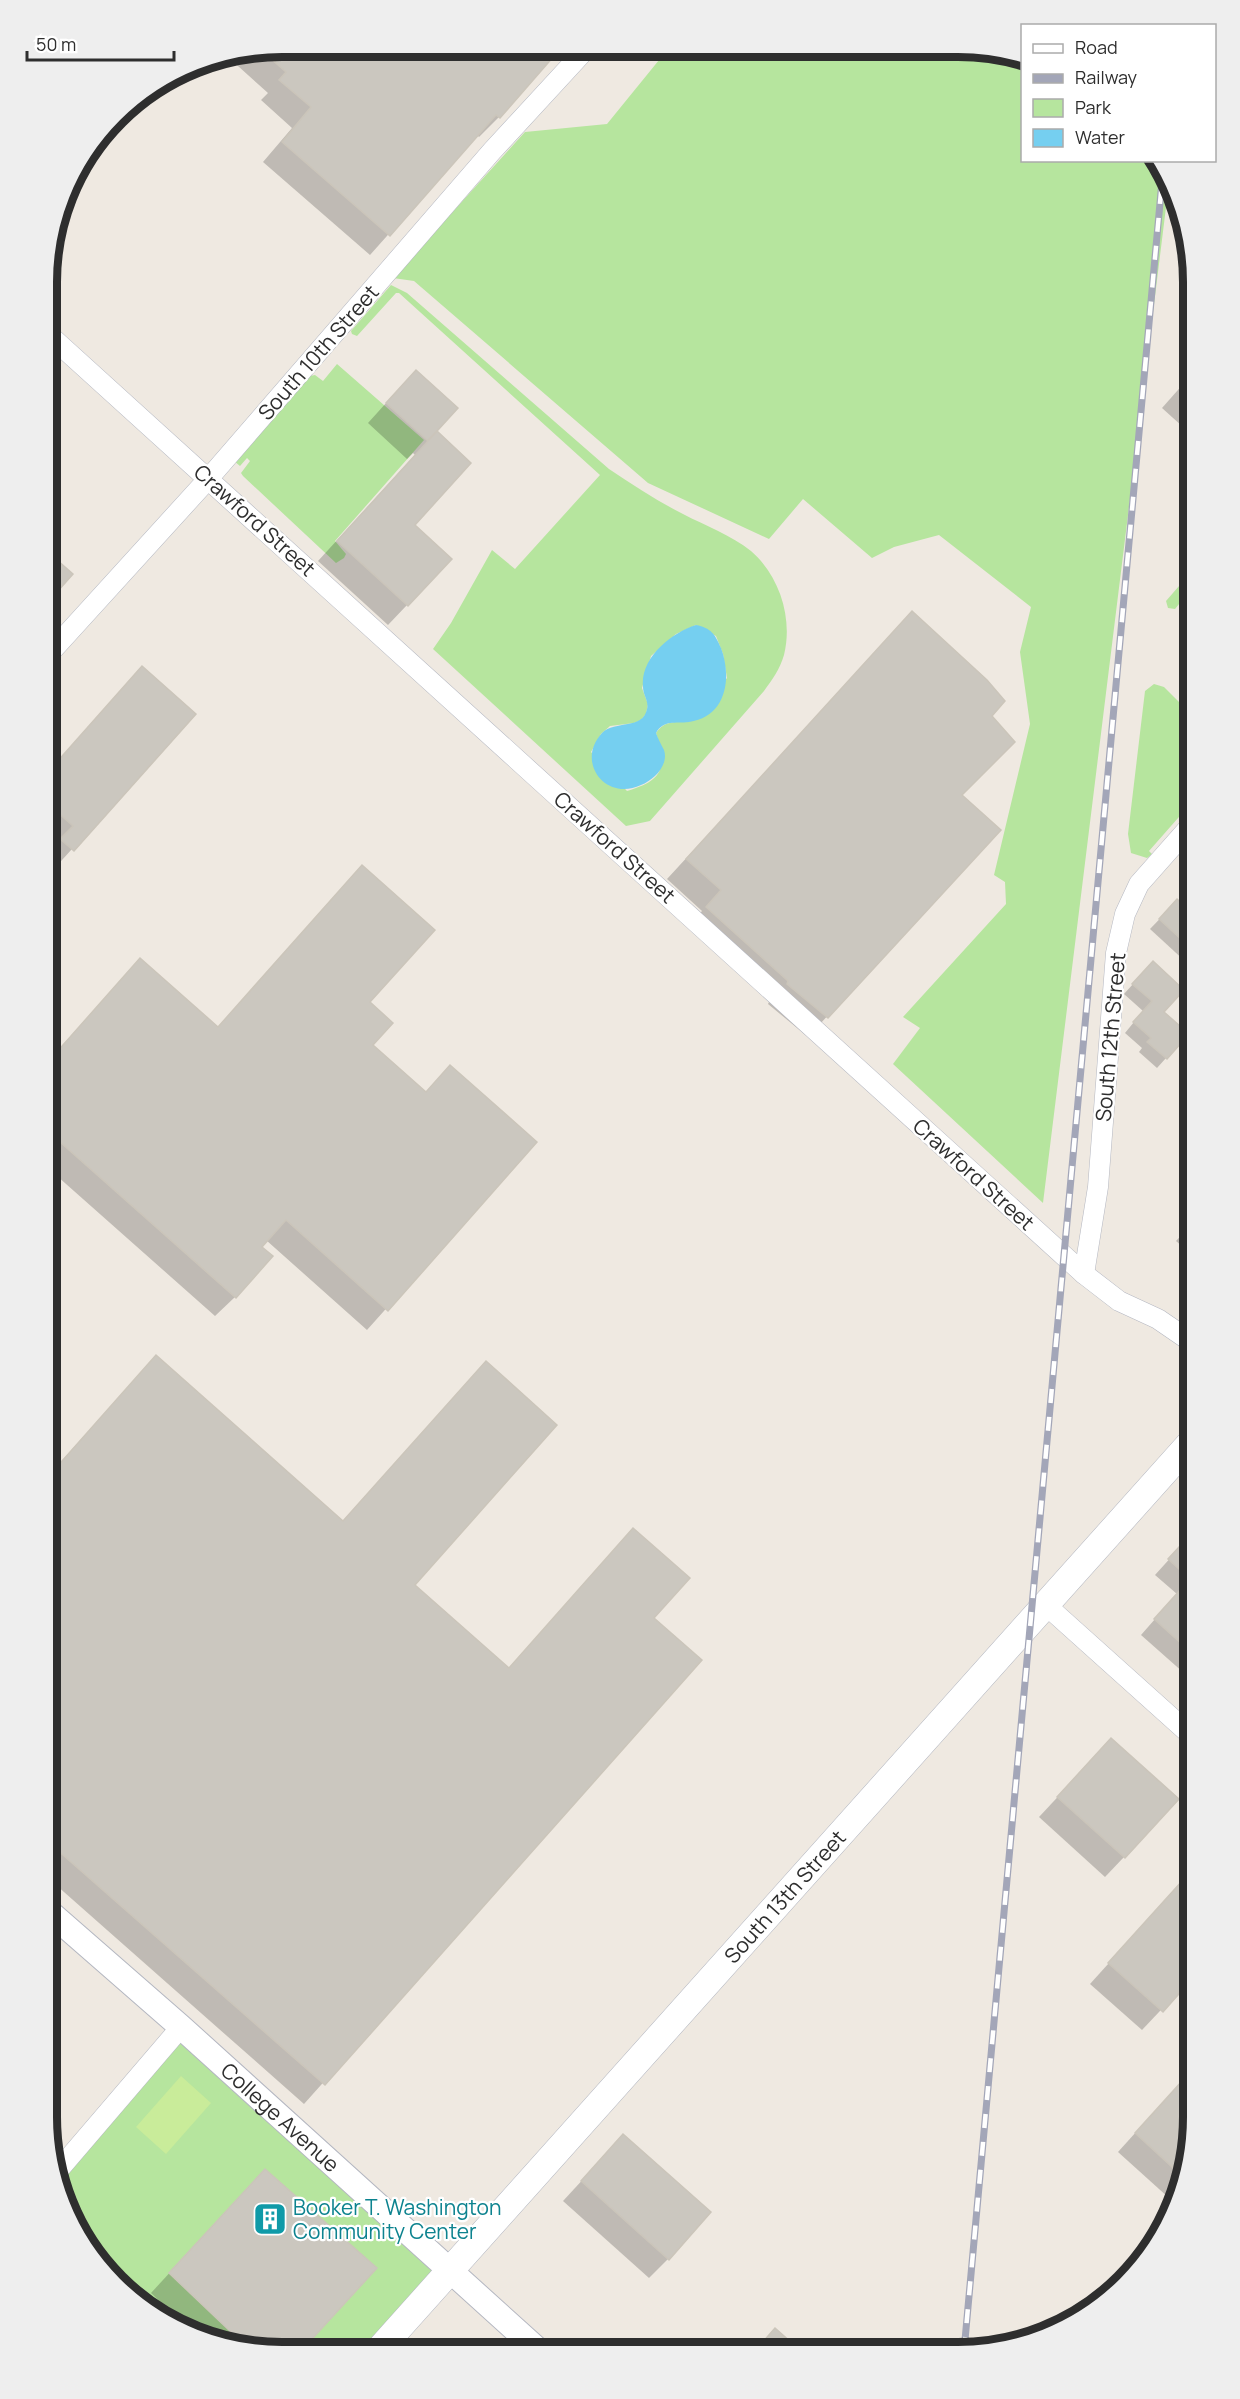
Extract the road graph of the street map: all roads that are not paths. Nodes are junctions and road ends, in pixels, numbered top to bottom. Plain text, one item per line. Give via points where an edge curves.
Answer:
1 (579, 57) edge
2 (57, 342) edge
3 (209, 478) junction
4 (57, 645) edge
5 (1183, 835) edge
6 (1084, 1274) junction
7 (1183, 1335) edge
8 (1183, 1451) edge
9 (1047, 1606) junction
10 (1183, 1728) edge
11 (57, 1919) edge
12 (181, 2027) junction
13 (62, 2166) edge
14 (450, 2271) junction
15 (386, 2342) edge
16 (529, 2342) edge

1 - 3 street, South 10th Street
2 - 3 street, Crawford Street
3 - 4 street, South 10th Street
3 - 6 street, Crawford Street
5 - 6 street, South 12th Street via 1139,884 1125,914 1116,953 1098,1187
6 - 7 street, Crawford Street via 1119,1301 1158,1318
8 - 9 main road, South 13th Street
9 - 10 street
9 - 14 main road, South 13th Street
11 - 12 street, College Avenue
12 - 13 street
12 - 14 street, College Avenue
14 - 15 main road, South 13th Street
14 - 16 street, College Avenue

